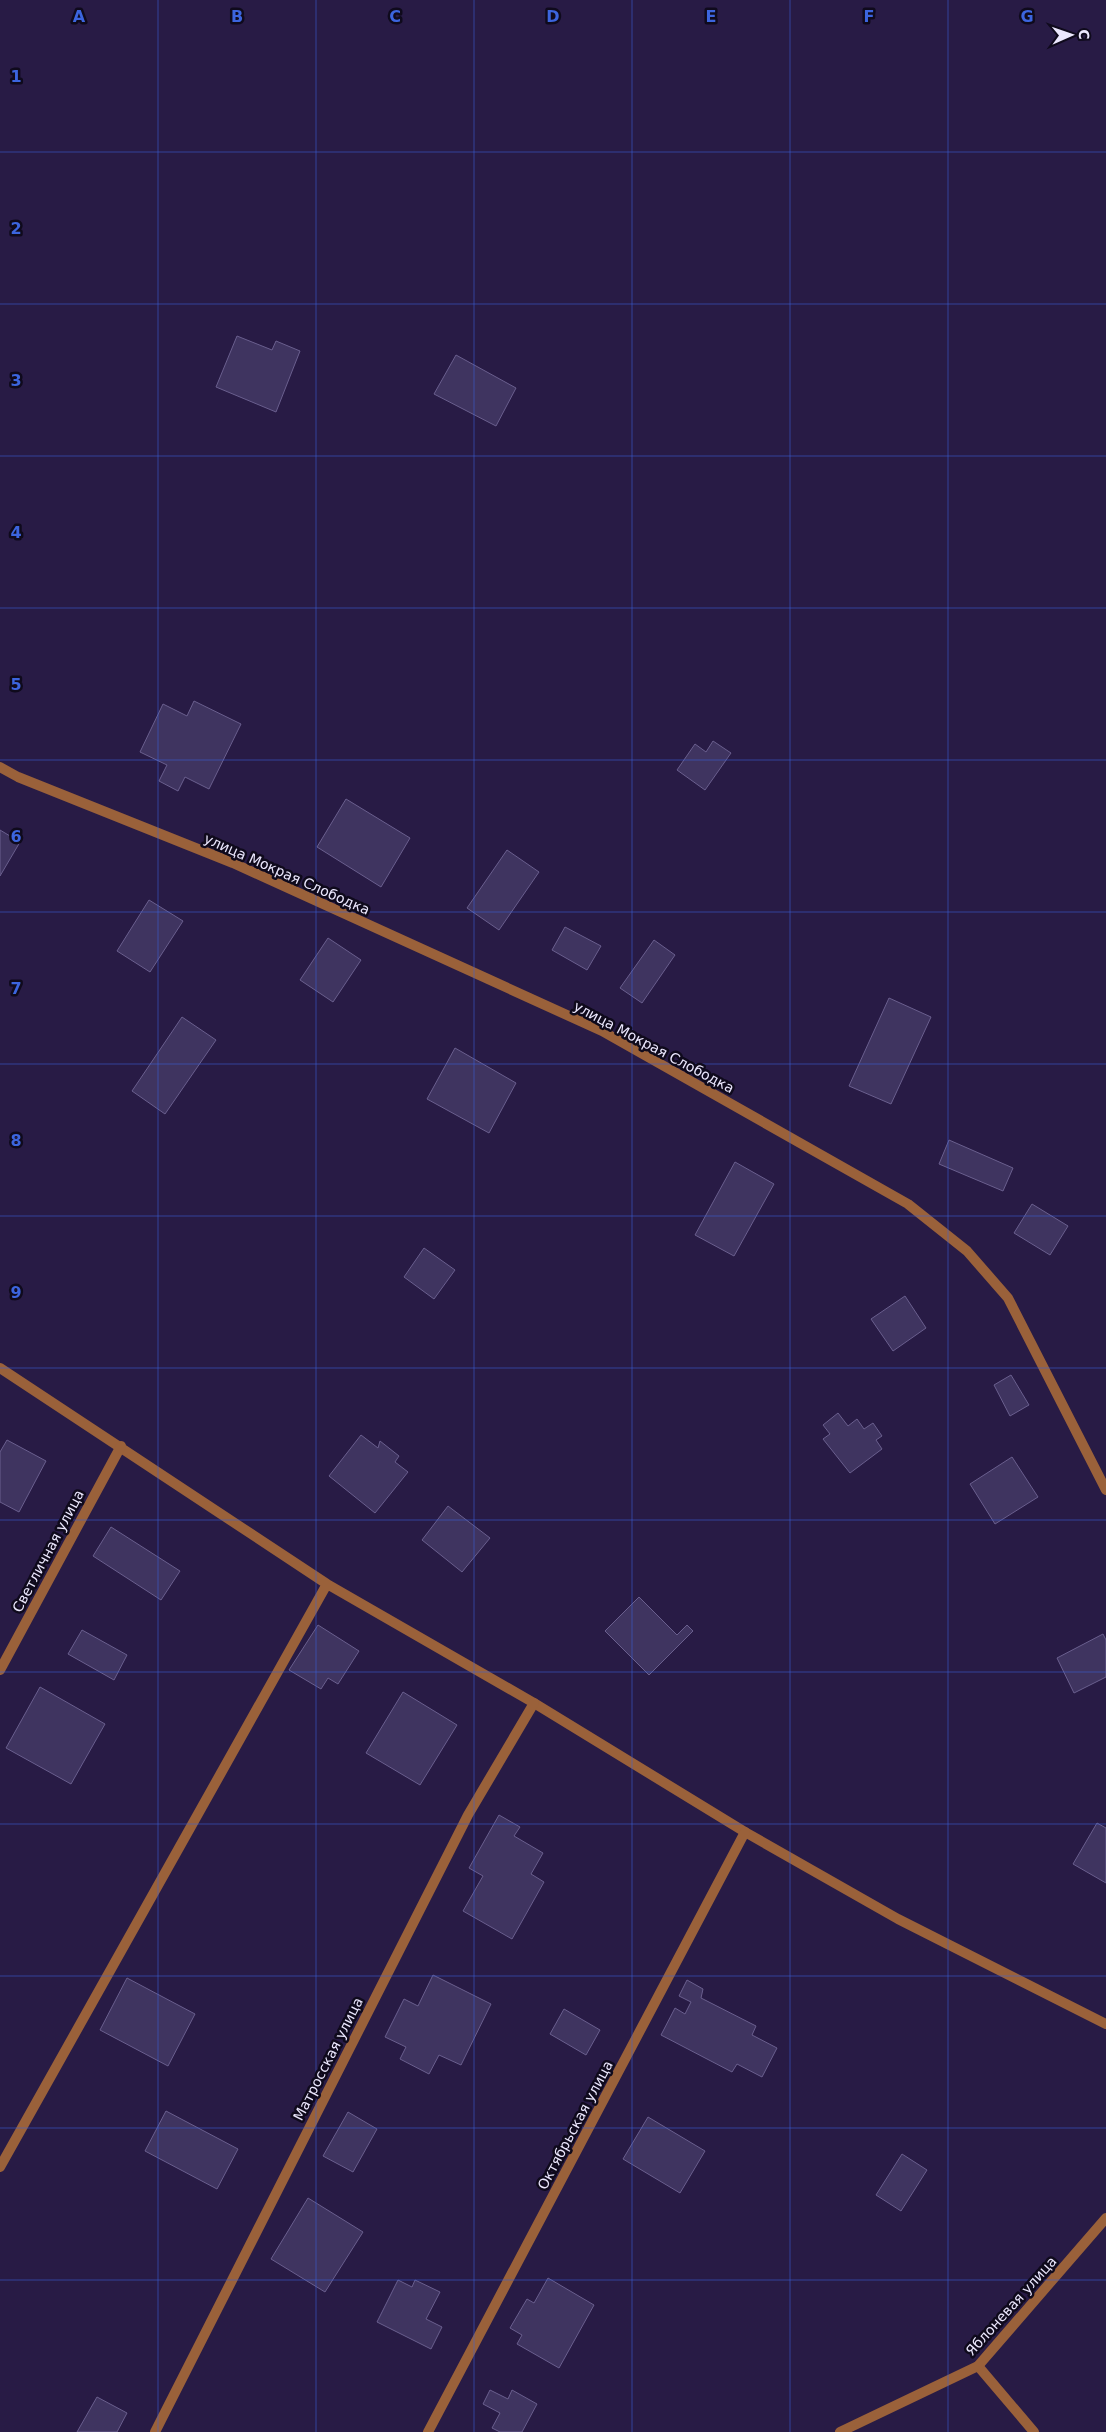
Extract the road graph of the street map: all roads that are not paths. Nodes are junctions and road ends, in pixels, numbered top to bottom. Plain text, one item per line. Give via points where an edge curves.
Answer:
1 (0, 767) edge
2 (0, 1368) edge
3 (121, 1446) junction
4 (1106, 1490) edge
5 (327, 1584) junction
6 (0, 1670) edge
7 (534, 1703) junction
8 (745, 1832) junction
9 (1106, 2024) edge
10 (0, 2167) edge
11 (1106, 2218) edge
12 (978, 2366) junction
13 (155, 2432) edge
14 (428, 2432) edge
15 (840, 2432) edge
16 (1034, 2432) edge

1 - 4 street, улица Мокрая Слободка via 233,863 602,1031 908,1204 967,1251 1008,1298
2 - 3 street
3 - 5 street
3 - 6 street, Светличная улица
5 - 7 street
5 - 10 street
7 - 8 street
7 - 13 street, Матросская улица via 468,1815
8 - 9 street via 898,1919
8 - 14 street, Октябрьская улица
11 - 12 street, Яблоневая улица
12 - 15 street, Яблоневая улица
12 - 16 street

